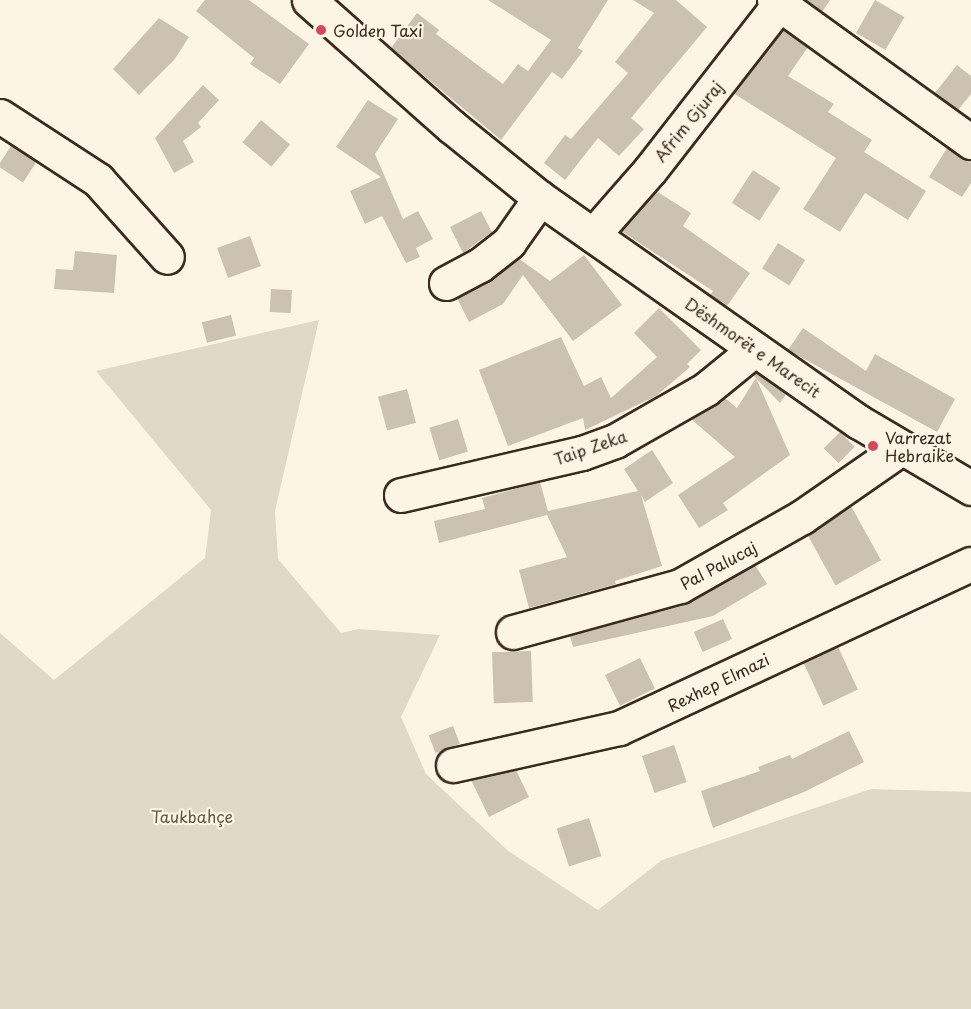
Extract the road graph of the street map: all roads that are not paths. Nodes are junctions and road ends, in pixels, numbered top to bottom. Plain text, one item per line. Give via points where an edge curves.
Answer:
1 (309, 0) edge
2 (777, 2) edge
3 (0, 116) edge
4 (971, 142) edge
5 (540, 198) junction
6 (593, 235) junction
7 (167, 257) dead end
8 (446, 283) dead end
9 (755, 349) junction
10 (900, 449) junction
11 (971, 488) edge
12 (401, 495) dead end
13 (971, 564) edge
14 (513, 632) dead end
15 (453, 765) dead end

1 - 5 street, Dëshmorët e Marecit via 451,126
2 - 4 street, Afrim Gjuraj
2 - 6 street, Afrim Gjuraj via 650,170
3 - 7 street via 98,180
5 - 6 street, Dëshmorët e Marecit
5 - 8 street via 509,242 480,265
6 - 9 street, Dëshmorët e Marecit
9 - 10 street, Dëshmorët e Marecit
9 - 12 street, Taip Zeka via 706,389 615,441 572,455
10 - 11 street, Dëshmorët e Marecit
10 - 14 street, Pal Palucaj via 802,517 680,586
13 - 15 street, Rexhep Elmazi via 619,728

